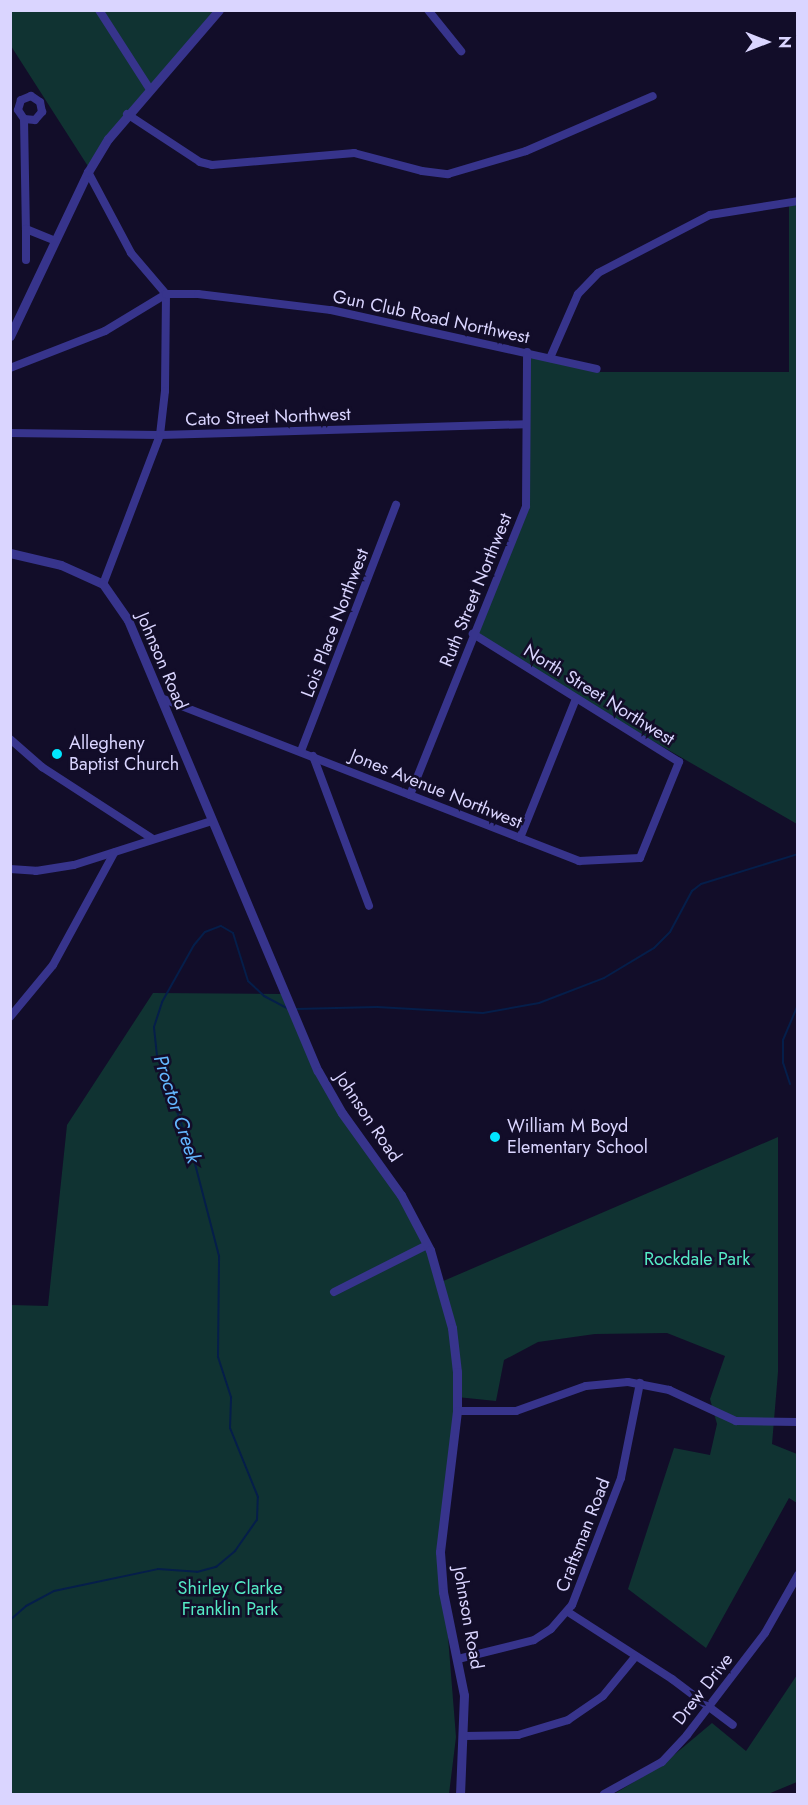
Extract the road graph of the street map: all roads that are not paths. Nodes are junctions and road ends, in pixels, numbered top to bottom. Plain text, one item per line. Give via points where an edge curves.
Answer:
1 (99, 10) edge
2 (219, 10) edge
3 (428, 10) edge
4 (461, 51) dead end
5 (149, 88) junction
6 (653, 96) dead end
7 (127, 114) junction
8 (24, 119) dead end
9 (88, 172) junction
10 (798, 201) edge
11 (26, 230) junction
12 (55, 241) junction
13 (26, 260) dead end
14 (166, 294) junction
15 (10, 336) edge
16 (527, 352) junction
17 (550, 358) junction
18 (10, 368) edge
19 (597, 369) dead end
20 (526, 424) junction
21 (10, 433) edge
22 (160, 435) junction
23 (396, 505) dead end
24 (10, 553) edge
25 (103, 584) junction
26 (473, 634) junction
27 (161, 698) junction
28 (576, 699) junction
29 (10, 739) edge
30 (301, 751) junction
31 (313, 756) junction
32 (666, 794) joint
33 (410, 795) junction
34 (212, 821) junction
35 (520, 838) junction
36 (153, 839) junction
37 (114, 853) junction
38 (10, 869) edge
39 (369, 906) dead end
40 (10, 1017) edge
41 (427, 1245) junction
42 (334, 1292) dead end
43 (640, 1383) junction
44 (457, 1411) junction
45 (798, 1422) edge
46 (798, 1575) edge
47 (568, 1611) junction
48 (635, 1657) junction
49 (458, 1659) junction
50 (709, 1706) junction
51 (733, 1725) dead end
52 (465, 1736) junction
53 (460, 1794) edge
54 (604, 1794) edge

1 - 5 street
2 - 5 street
3 - 4 street
5 - 7 street
6 - 7 street via 526,152 448,174 354,153 212,165 200,162
7 - 9 street
8 - 11 street
9 - 12 street
9 - 14 street via 131,253
10 - 17 street, Gun Club Road Northwest via 710,215 598,273 578,294
11 - 12 street
11 - 13 street
12 - 15 street
14 - 16 street, Gun Club Road Northwest via 198,294 331,310
14 - 18 street via 105,331
14 - 22 street via 165,391
16 - 17 street, Gun Club Road Northwest
16 - 20 street, Ruth Street Northwest
17 - 19 street
20 - 22 street, Cato Street Northwest
20 - 26 street, Ruth Street Northwest via 525,506
21 - 22 street, Cato Street Northwest
22 - 25 street
23 - 30 street, Lois Place Northwest
24 - 25 street via 61,565
25 - 27 street, Johnson Road via 128,620
26 - 28 street, North Street Northwest
26 - 33 street, Ruth Street Northwest
27 - 30 street, Jones Avenue Northwest
27 - 34 street, Johnson Road
28 - 32 street, North Street Northwest via 679,762
28 - 35 street
29 - 36 street via 42,767
30 - 31 street, Jones Avenue Northwest
31 - 33 street, Jones Avenue Northwest
31 - 39 street
32 - 35 street, Jones Avenue Northwest via 640,858 579,861
33 - 35 street, Jones Avenue Northwest
34 - 36 street
34 - 41 street, Johnson Road via 328,1090 401,1195
36 - 37 street
37 - 38 street via 36,871
37 - 40 street via 53,965
41 - 42 street
41 - 44 street, Johnson Road via 452,1328
43 - 44 street via 586,1386 516,1411
43 - 45 street via 669,1390 736,1421
43 - 47 street, Craftsman Road via 621,1478
44 - 49 street, Johnson Road via 441,1552 443,1592
46 - 50 street, Drew Drive via 765,1633
47 - 48 street
47 - 49 street, Craftsman Road via 551,1629 527,1643
48 - 50 street
48 - 52 street via 603,1696 568,1720 518,1735
49 - 52 street, Johnson Road
50 - 51 street
50 - 54 street, Drew Drive via 663,1762
52 - 53 street, Johnson Road

